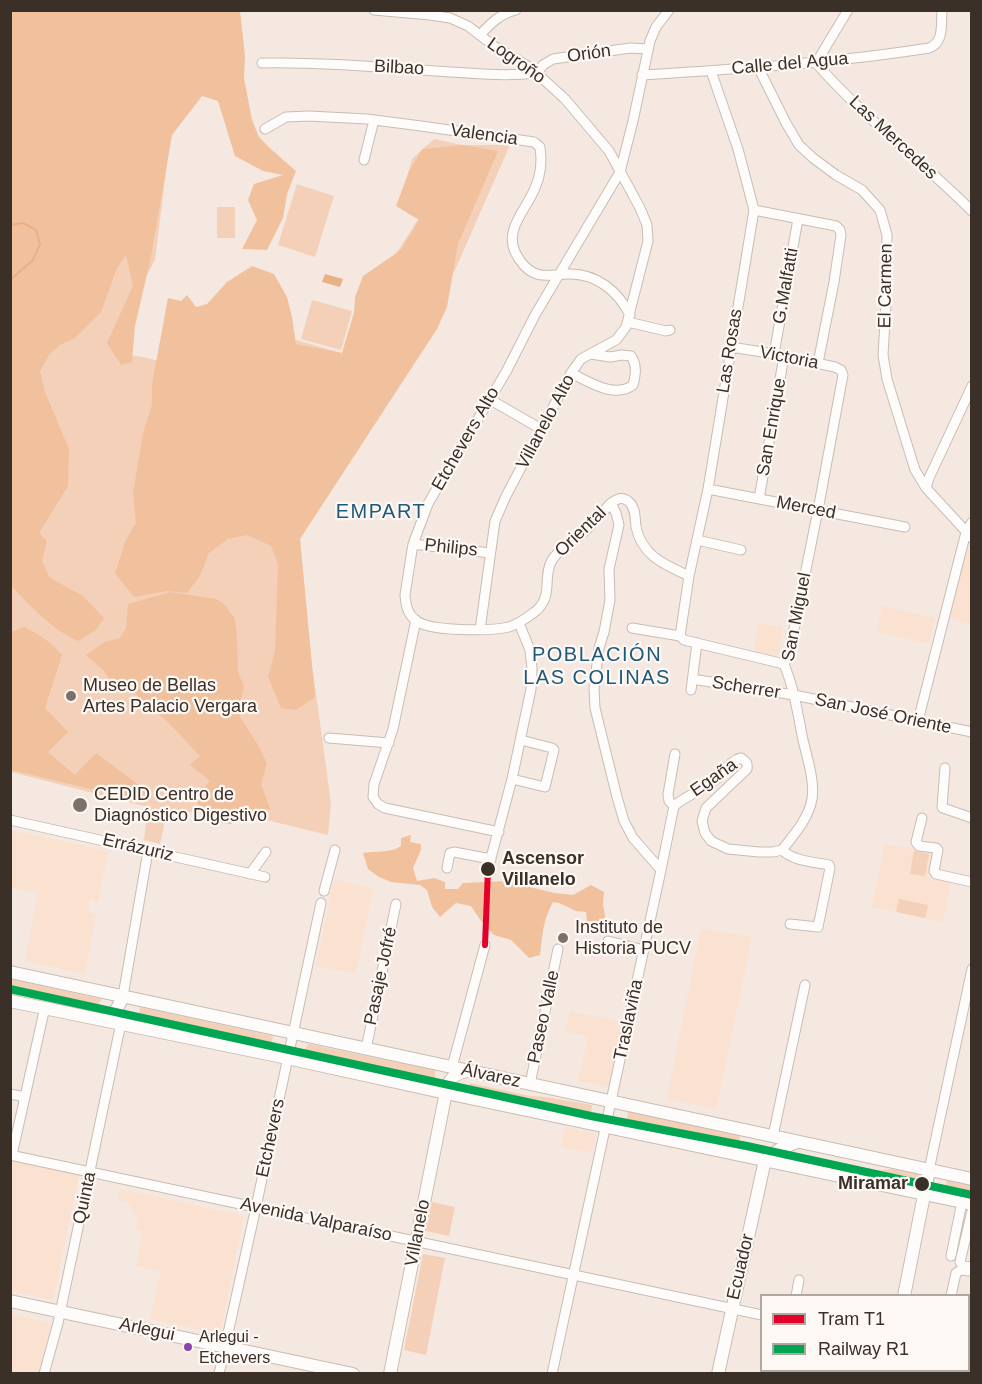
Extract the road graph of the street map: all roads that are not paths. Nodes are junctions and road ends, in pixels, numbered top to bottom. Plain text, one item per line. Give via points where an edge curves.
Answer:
1 (374, 10) edge
2 (516, 10) edge
3 (669, 10) edge
4 (848, 10) edge
5 (942, 10) edge
6 (480, 35) junction
7 (648, 49) junction
8 (262, 63) dead end
9 (816, 63) junction
10 (758, 67) junction
11 (711, 70) junction
12 (537, 73) junction
13 (642, 75) junction
14 (374, 120) junction
15 (265, 129) dead end
16 (364, 160) dead end
17 (620, 172) junction
18 (754, 210) junction
19 (972, 211) edge
20 (798, 219) junction
21 (558, 276) junction
22 (629, 319) junction
23 (670, 330) dead end
24 (730, 347) junction
25 (591, 354) junction
26 (774, 354) junction
27 (784, 356) junction
28 (818, 363) junction
29 (572, 373) junction
30 (843, 375) joint
31 (972, 386) edge
32 (489, 399) junction
33 (541, 429) junction
34 (926, 488) junction
35 (708, 489) junction
36 (759, 499) junction
37 (611, 503) junction
38 (818, 510) junction
39 (972, 522) edge
40 (905, 527) dead end
41 (954, 532) dead end
42 (969, 535) edge
43 (697, 540) junction
44 (413, 544) junction
45 (741, 550) dead end
46 (490, 553) junction
47 (689, 576) junction
48 (416, 621) junction
49 (519, 623) junction
50 (632, 628) dead end
51 (480, 630) junction
52 (680, 636) junction
53 (697, 643) junction
54 (784, 664) junction
55 (698, 680) dead end
56 (691, 690) dead end
57 (794, 695) junction
58 (918, 721) junction
59 (972, 732) edge
60 (329, 738) dead end
61 (521, 740) junction
62 (389, 743) junction
63 (675, 754) dead end
64 (945, 768) dead end
65 (512, 779) junction
66 (674, 806) junction
67 (922, 818) dead end
68 (972, 818) edge
69 (10, 820) edge
70 (499, 832) junction
71 (335, 850) dead end
72 (782, 850) junction
73 (148, 851) junction
74 (266, 852) dead end
75 (491, 859) junction
76 (447, 868) dead end
77 (488, 869) dead end
78 (661, 870) junction
79 (250, 874) junction
80 (265, 877) dead end
81 (972, 882) edge
82 (324, 891) dead end
83 (321, 903) dead end
84 (396, 904) dead end
85 (790, 924) dead end
86 (608, 941) dead end
87 (485, 945) dead end
88 (558, 949) dead end
89 (644, 950) junction
90 (972, 969) edge
91 (10, 972) edge
92 (805, 985) dead end
93 (123, 996) junction
94 (10, 1001) edge
95 (968, 1004) edge
96 (45, 1007) junction
97 (106, 1019) junction
98 (122, 1023) junction
99 (293, 1033) junction
100 (366, 1049) junction
101 (288, 1058) junction
102 (452, 1067) junction
103 (468, 1071) junction
104 (530, 1084) junction
105 (446, 1093) junction
106 (10, 1094) edge
107 (25, 1096) junction
108 (611, 1102) junction
109 (606, 1127) junction
110 (772, 1136) junction
111 (798, 1142) junction
112 (11, 1155) edge
113 (765, 1160) junction
114 (929, 1170) junction
115 (90, 1172) junction
116 (972, 1179) edge
117 (925, 1194) junction
118 (968, 1206) edge
119 (256, 1207) junction
120 (416, 1241) junction
121 (951, 1256) dead end
122 (972, 1270) edge
123 (573, 1275) junction
124 (799, 1280) dead end
125 (796, 1294) edge
126 (904, 1294) edge
127 (952, 1294) edge
128 (10, 1301) edge
129 (732, 1308) junction
130 (61, 1312) junction
131 (760, 1315) edge
132 (225, 1347) junction
133 (44, 1373) edge
134 (219, 1374) edge
135 (353, 1374) edge
136 (390, 1374) edge
137 (552, 1374) edge
138 (718, 1374) edge

1 - 6 street, Logroño via 450,18
2 - 6 street via 505,13
3 - 7 street, Etchevers Alto via 656,27
4 - 9 street
5 - 9 street, Calle del Agua via 940,40 929,48
6 - 12 street, Logroño
7 - 12 street, Orión via 553,59
7 - 13 street, Etchevers Alto
8 - 12 street, Bilbao via 495,75
9 - 10 street, Calle del Agua
9 - 19 street, Las Mercedes
10 - 11 street, Calle del Agua
10 - 34 street, El Carmen via 799,145 862,190 880,210 887,236 883,355 915,470
11 - 13 street, Calle del Agua
11 - 18 street, Las Rosas
12 - 17 street, Logroño via 597,136
13 - 17 street, Etchevers Alto
14 - 15 street, Valencia via 286,117
14 - 16 street
14 - 21 street, Valencia via 534,142 540,147 536,188 516,222 513,248 528,269 542,276
17 - 21 street, Etchevers Alto
17 - 22 street, Villanelo Alto via 647,225 648,241
18 - 20 street
18 - 24 street, Las Rosas
20 - 26 street, G.Malfatti
20 - 28 street via 836,226 841,235
21 - 22 street via 580,275 605,285 624,303
21 - 32 street, Etchevers Alto
22 - 23 street
22 - 25 street, Villanelo Alto via 616,340
24 - 26 street, Victoria
24 - 35 street, Las Rosas
25 - 29 street, Villanelo Alto via 581,359
25 - 29 street via 631,356 636,368 633,385 627,390 607,388
26 - 27 street, Victoria
27 - 28 street, Victoria
27 - 36 street, San Enrique
28 - 30 street, Victoria via 835,367
29 - 33 street, Villanelo Alto
30 - 38 street, San Miguel
31 - 34 street
32 - 33 street
32 - 44 street, Etchevers Alto via 428,504
33 - 46 street, Villanelo Alto via 495,521
34 - 42 street, El Carmen
35 - 36 street, Merced
35 - 43 street, Las Rosas
36 - 38 street, Merced
37 - 47 street via 622,498 629,502 645,547 662,563
37 - 49 street, Oriental via 557,553 549,569 543,603
37 - 78 street via 619,525 609,569 610,600 598,648 595,708 624,820 633,838
38 - 40 street, Merced
38 - 54 street, San Miguel
39 - 42 street
41 - 42 street
42 - 58 street
43 - 45 street
43 - 47 street, Las Rosas
44 - 46 street, Philips
44 - 48 street, Etchevers Alto via 406,603
46 - 51 street, Villanelo Alto
47 - 52 street, Las Rosas
48 - 51 street, Oriental via 430,627
48 - 62 street
49 - 51 street, Oriental
49 - 61 street via 530,650 532,668
50 - 52 street
52 - 53 street
53 - 54 street
53 - 56 street
54 - 57 street, San Miguel
55 - 57 street, Scherrer
57 - 58 street, San José Oriente
57 - 72 street, San Miguel via 813,792 807,813
58 - 59 street, San José Oriente
60 - 62 street
61 - 65 street
61 - 65 street via 554,750 545,787
62 - 70 street via 374,784 373,797 378,804
63 - 66 street via 668,794
64 - 68 street via 942,807
65 - 70 street
66 - 72 street, Egaña via 741,758 747,769 706,808 702,821 705,832 711,841 728,849
66 - 78 street, Egaña
67 - 81 street via 916,842 938,850 934,872
69 - 73 street, Errázuriz
70 - 75 street
71 - 82 street
72 - 85 street via 786,855 830,866 818,927
73 - 79 street, Errázuriz
73 - 93 street
74 - 79 street
75 - 76 street via 454,852 450,853
75 - 77 street
78 - 89 street, Traslaviña
79 - 80 street, Errázuriz
83 - 99 street, Etchevers
84 - 100 street, Pasaje Jofré
86 - 89 street
87 - 102 street
88 - 104 street, Paseo Valle
89 - 108 street, Traslaviña
90 - 95 street
91 - 93 main road, Álvarez
92 - 110 street
93 - 97 main road
93 - 99 main road, Álvarez
94 - 96 main road
95 - 114 street
96 - 97 main road
96 - 107 street
97 - 98 main road
98 - 101 main road
98 - 115 street, Quinta
99 - 100 main road, Álvarez
99 - 101 street, Etchevers
100 - 102 main road, Álvarez
101 - 105 main road
101 - 119 street, Etchevers
102 - 103 main road, Álvarez
103 - 104 main road, Álvarez
103 - 105 main road via 452,1077
104 - 108 main road, Álvarez
105 - 109 main road
105 - 120 main road, Villanelo
106 - 107 street
107 - 112 street
108 - 109 street, Traslaviña
108 - 110 main road, Álvarez
109 - 113 main road
109 - 123 street, Traslaviña
110 - 111 main road, Álvarez
111 - 113 main road
111 - 114 main road, Álvarez
112 - 115 street, Avenida Valparaíso
113 - 117 main road
113 - 129 main road, Ecuador
114 - 116 main road, Álvarez
114 - 117 main road
115 - 119 street, Avenida Valparaíso
115 - 130 street, Quinta
117 - 118 main road
117 - 126 main road
118 - 121 street
118 - 122 street via 960,1262
119 - 120 street, Avenida Valparaíso
119 - 132 street, Etchevers
120 - 123 street, Avenida Valparaíso
120 - 136 main road, Villanelo
122 - 127 street via 957,1272
123 - 129 street, Avenida Valparaíso
123 - 137 street, Traslaviña
124 - 125 street
128 - 130 main road, Arlegui
129 - 131 street, Avenida Valparaíso
129 - 138 main road, Ecuador
130 - 132 main road, Arlegui
130 - 133 street, Quinta
132 - 134 street, Etchevers
132 - 135 main road, Arlegui

